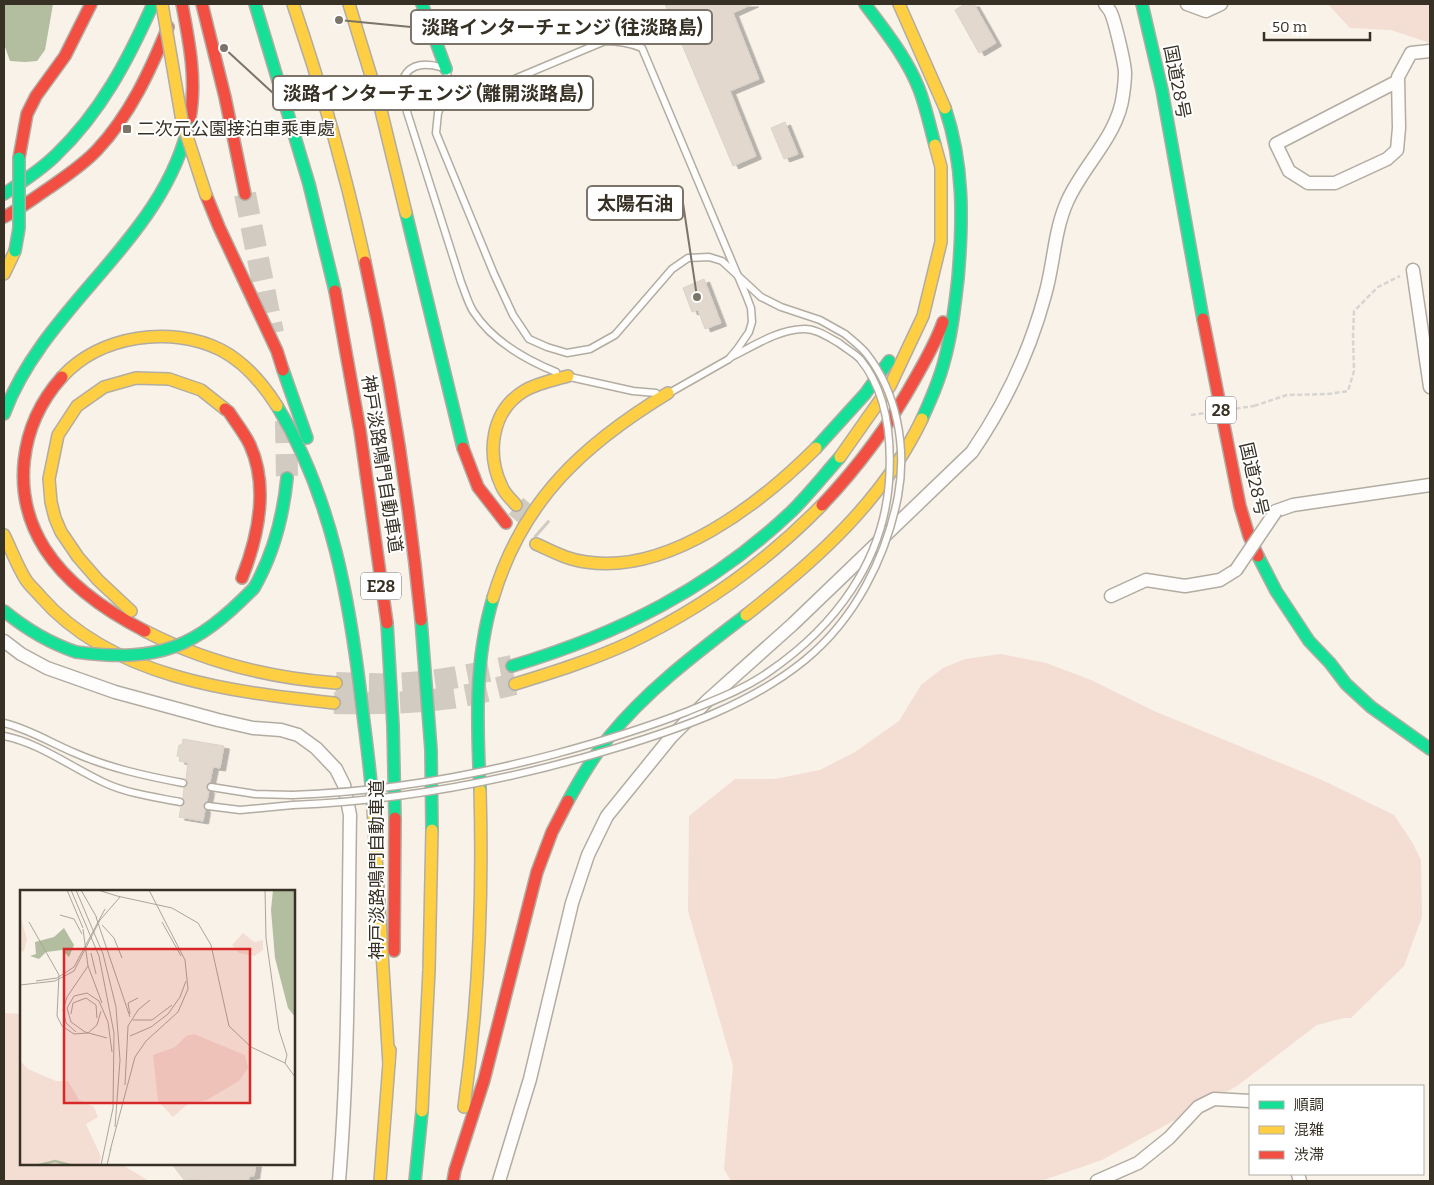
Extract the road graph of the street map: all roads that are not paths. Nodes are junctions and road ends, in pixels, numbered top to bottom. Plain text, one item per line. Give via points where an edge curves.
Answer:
1 (91, 4) edge
2 (153, 4) edge
3 (162, 4) edge
4 (178, 4) edge
5 (182, 4) edge
6 (255, 4) edge
7 (293, 4) edge
8 (348, 4) edge
9 (422, 4) edge
10 (865, 4) edge
11 (899, 4) edge
12 (1105, 4) edge
13 (1142, 4) edge
14 (1187, 4) edge
15 (1221, 4) edge
16 (203, 7) edge
17 (1430, 51) edge
18 (446, 69) junction
19 (1398, 81) junction
20 (449, 86) junction
21 (4, 194) edge
22 (245, 194) tunnel mouth
23 (4, 217) edge
24 (1413, 270) road end
25 (4, 274) edge
26 (737, 274) junction
27 (958, 276) junction
28 (934, 282) junction
29 (729, 358) junction
30 (568, 376) junction
31 (1430, 387) edge
32 (668, 393) junction
33 (4, 414) edge
34 (287, 478) tunnel mouth
35 (1430, 485) edge
36 (516, 505) tunnel mouth
37 (506, 523) dead end
38 (330, 526) junction
39 (4, 535) edge
40 (698, 539) junction
41 (536, 544) dead end
42 (592, 550) dead end
43 (1111, 596) dead end
44 (4, 611) edge
45 (4, 641) edge
46 (197, 654) junction
47 (139, 656) junction
48 (512, 666) tunnel mouth
49 (336, 683) tunnel mouth
50 (515, 684) tunnel mouth
51 (334, 703) tunnel mouth
52 (4, 723) edge
53 (4, 736) edge
54 (1430, 749) edge
55 (183, 783) dead end
56 (211, 787) dead end
57 (180, 802) dead end
58 (208, 806) dead end
59 (389, 1064) junction
60 (1249, 1100) edge
61 (454, 1176) edge
62 (339, 1181) edge
63 (380, 1181) edge
64 (416, 1181) edge
65 (499, 1181) edge
66 (1097, 1181) edge

1 - 25 main road, bridge via 65,56 27,114 19,158 19,228
2 - 21 main road via 122,72 93,116 55,157
3 - 38 main road, bridge via 180,115 188,144 219,227 277,350 311,449
4 - 23 main road via 129,108 98,149 57,183
5 - 33 main road via 192,67 191,106 189,127 173,171 136,228 38,348 16,384
6 - 59 main road, 神戸淡路鳴門自動車道 / E28 via 325,246 346,349 377,545 395,753
7 - 64 main road, 神戸淡路鳴門自動車道 / E28 via 335,139 383,347 401,458 424,644 431,752 432,876 430,998
8 - 37 main road via 379,102 460,440 478,486
9 - 18 main road
10 - 28 main road via 904,58 920,91 936,143 943,221
11 - 27 main road via 937,86 959,163 962,201
12 - 65 street via 1111,13 1125,71 1123,97 1112,129 1084,171 1061,217 1046,294 1010,389 972,452 793,624 708,700 671,737 608,816 588,855 572,903 530,1079
13 - 54 main road, 国道28号 / 28 via 1162,90 1238,496 1250,536 1276,591 1309,641 1370,707
14 - 15 street via 1206,11
16 - 22 main road
17 - 19 street via 1411,53
18 - 20 lane
18 - 30 lane via 424,64 410,69 403,78 401,93 472,310 491,334 521,354
19 - 19 street via 1397,150 1387,159 1335,183 1308,183 1289,171 1276,144
20 - 26 lane via 460,99 469,98 605,41 618,40 642,48
20 - 26 lane via 438,113 436,133 494,274 513,314 529,338 567,353 590,349 616,335 672,269 688,258 709,257 722,261
24 - 31 street
26 - 29 lane via 752,322 749,332
26 - 58 lane, bridge via 761,297 820,320 845,334 864,350 886,385 898,422 900,464 895,510 877,565 854,605 832,634 781,677 728,707 696,721 585,757 493,781 362,801 240,810
27 - 50 main road via 942,326 900,408 871,450 817,511 717,593 681,616 644,636 561,671
27 - 61 main road via 950,335 931,398 883,484 859,516 802,570 692,656 635,709 590,764 570,798 552,832 537,874 486,1073
28 - 40 main road via 905,337 845,418 799,465
28 - 48 main road via 913,340 876,410 833,468 797,505 741,554 672,601 596,638
29 - 32 lane
29 - 56 lane, bridge via 775,335 804,329 821,333 859,358 873,380 884,408 890,436 888,496 881,527 859,579 845,601 801,647 768,673 723,697 636,731 524,762 361,791 292,795 255,794
30 - 32 lane via 633,391
30 - 36 main road via 524,392 498,417 493,435 493,461 502,487
32 - 61 main road via 591,445 552,485 513,545 487,615 477,698 481,862 478,966 467,1090
34 - 47 main road, bridge via 275,546 254,588 205,632 178,646
35 - 43 street, bridge via 1293,505 1276,511 1236,570 1220,580 1185,586 1146,580
38 - 46 main road via 302,457 272,397 249,370 216,348 179,338 135,338 96,350 61,377 36,412 24,451 23,492 34,526 54,561 88,594 134,625
38 - 59 main road via 340,560 351,622 371,781
39 - 51 main road via 18,568 45,604 61,620 103,646 153,668 209,684
40 - 41 main road via 655,557 612,564 568,558
40 - 42 main road via 636,555
44 - 47 main road, bridge via 19,624 57,646 96,656
45 - 62 street via 47,668 115,692 210,718 298,735 336,769 344,784 350,815 345,1079
46 - 47 main road, bridge via 152,627 112,594 75,552 54,517 50,464 61,430 71,414 97,391 113,382 150,376 185,382 202,389 233,416 253,452 260,493 250,561 239,585 211,620 196,632 181,641
46 - 49 main road via 284,678
52 - 55 lane via 109,766
53 - 57 lane via 29,744 114,786
59 - 63 main road, 神戸淡路鳴門自動車道 / E28
60 - 66 street via 1214,1099 1198,1107 1169,1138 1138,1163

